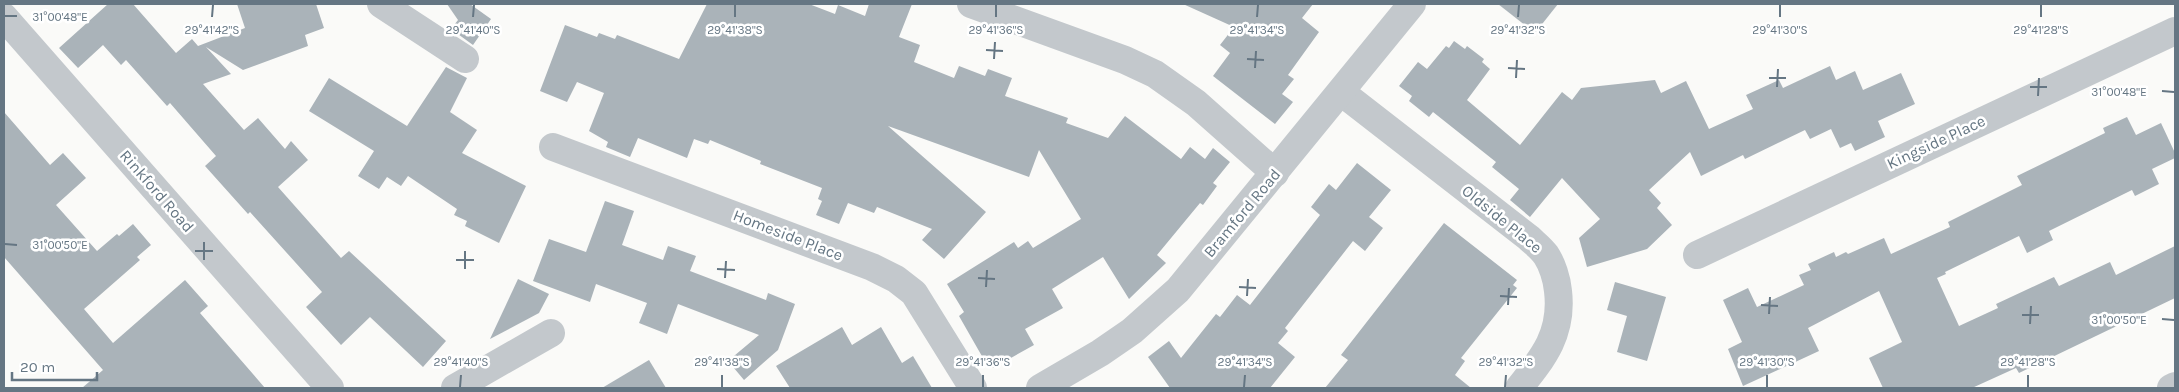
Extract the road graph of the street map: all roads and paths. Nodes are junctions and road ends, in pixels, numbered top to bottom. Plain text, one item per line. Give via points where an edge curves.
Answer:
1 (382, 4) edge
2 (971, 4) edge
3 (1412, 4) edge
4 (4, 16) edge
5 (2175, 31) edge
6 (465, 60) dead end
7 (1341, 92) junction
8 (553, 147) dead end
9 (1275, 173) junction
10 (1697, 255) dead end
11 (551, 333) dead end
12 (2175, 386) edge
13 (330, 388) edge
14 (455, 388) edge
15 (973, 388) edge
16 (1040, 388) edge
17 (1519, 388) edge
18 (2171, 388) edge

1 - 6 street
2 - 9 street via 1155,74 1196,103
3 - 7 street, Bramford Road
4 - 13 street, Rinkford Road
5 - 10 street, Kingside Place
7 - 9 street, Bramford Road
7 - 17 street, Oldside Place via 1529,238 1546,255 1557,281 1560,309 1555,334 1542,360
8 - 15 street, Homeside Place via 896,278 914,293
9 - 16 street, Bramford Road via 1178,290 1132,331
11 - 14 street
12 - 18 street

